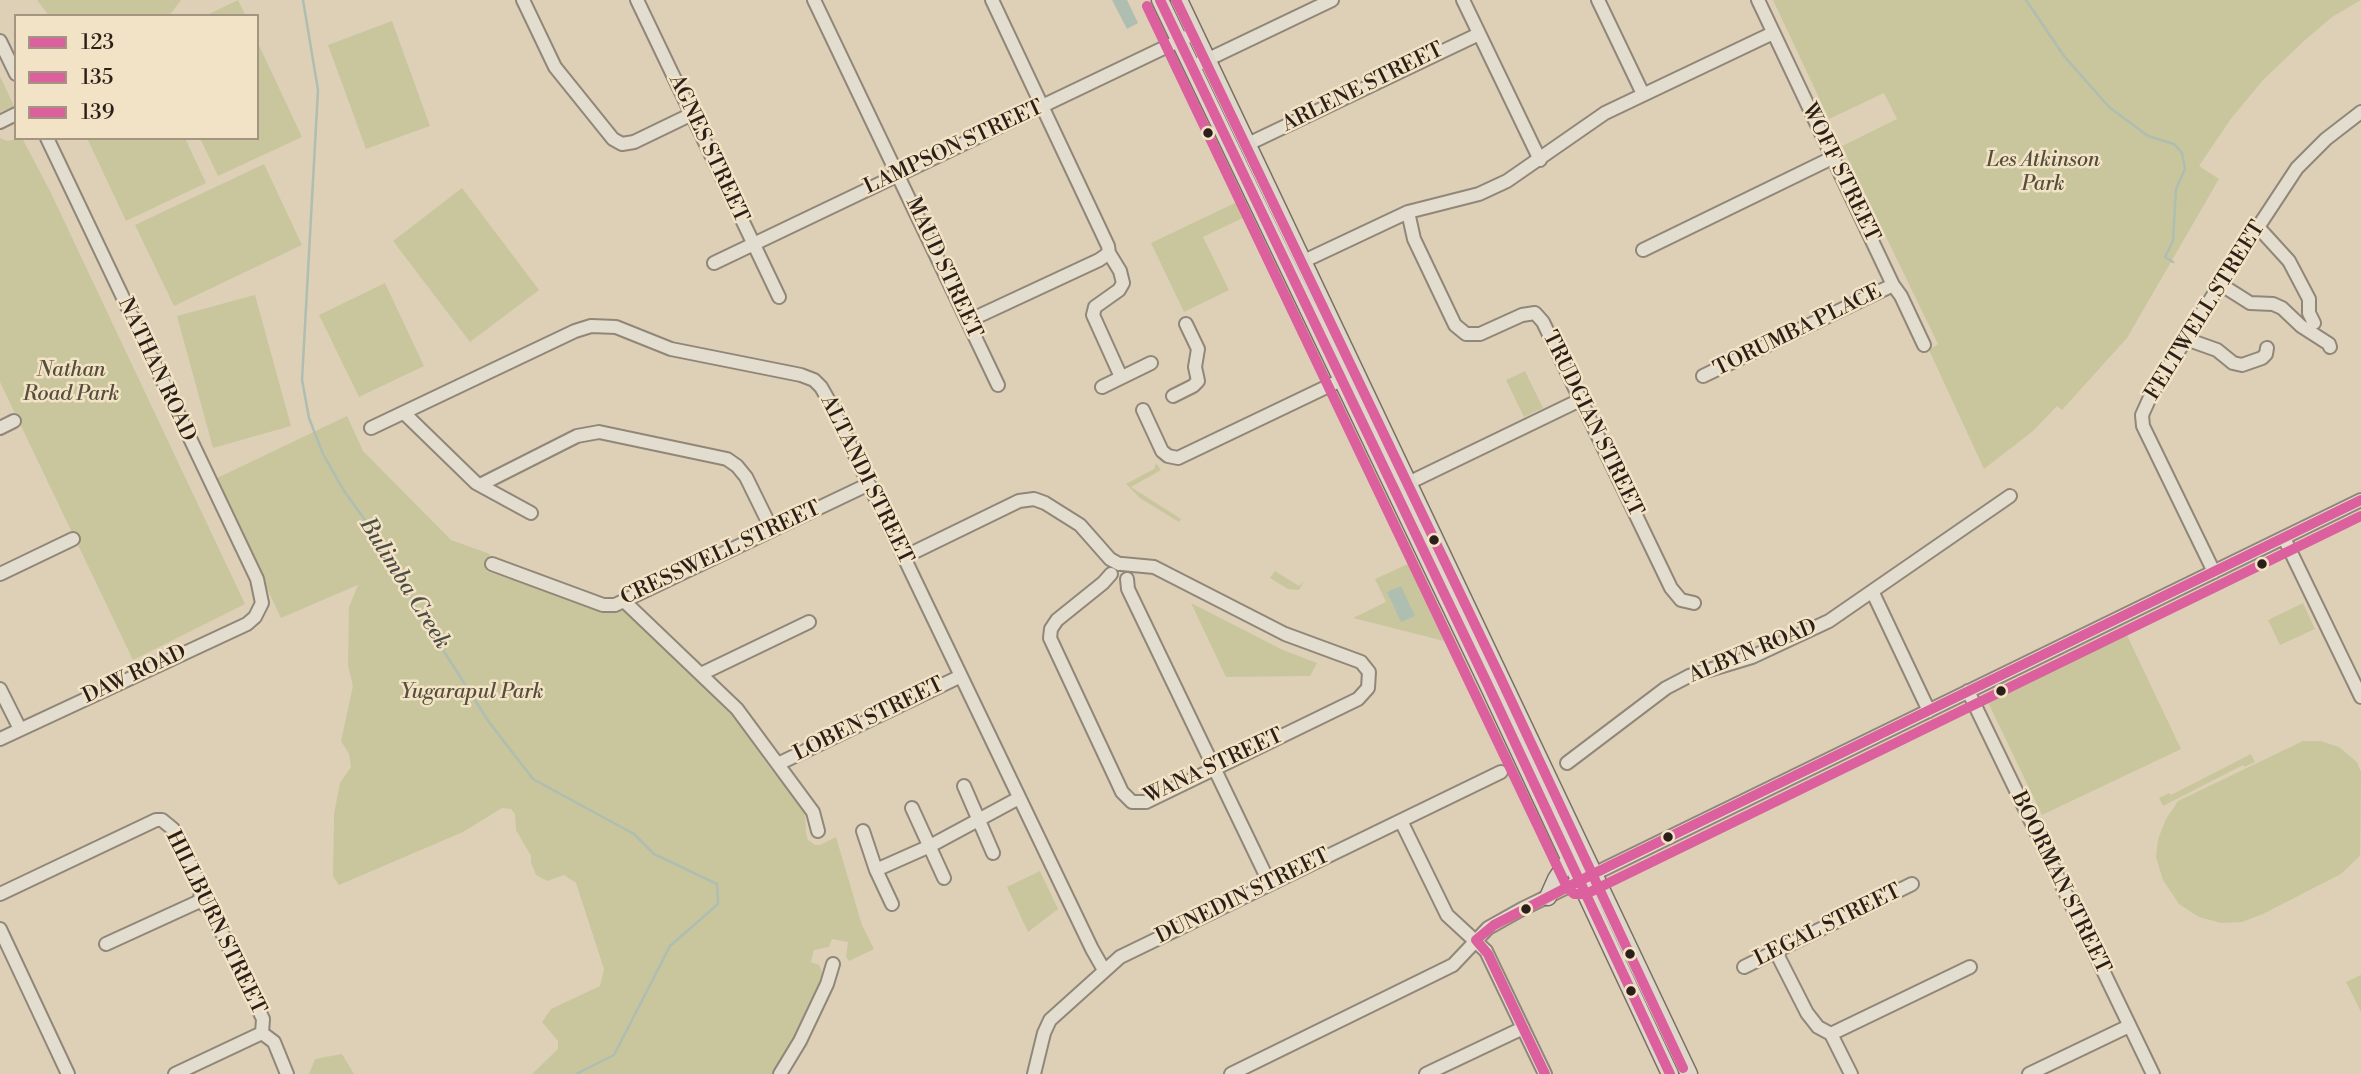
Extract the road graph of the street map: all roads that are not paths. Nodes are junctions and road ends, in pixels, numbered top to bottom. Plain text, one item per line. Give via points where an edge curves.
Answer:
1 (523, 0) edge
2 (637, 0) edge
3 (814, 0) edge
4 (992, 0) edge
5 (1160, 0) edge
6 (1179, 0) edge
7 (1332, 0) edge
8 (1463, 0) edge
9 (1598, 0) edge
10 (1758, 0) edge
11 (1310, 5) edge
12 (1195, 33) junction
13 (1773, 33) junction
14 (1479, 34) junction
15 (1179, 40) junction
16 (0, 41) edge
17 (1208, 60) junction
18 (1192, 67) junction
19 (14, 70) edge
20 (1643, 94) junction
21 (1042, 106) junction
22 (2361, 112) edge
23 (692, 114) junction
24 (48, 140) edge
25 (1248, 144) junction
26 (1832, 158) junction
27 (1540, 160) junction
28 (898, 175) junction
29 (1408, 212) junction
30 (2258, 227) junction
31 (753, 243) junction
32 (1643, 250) dead end
33 (1109, 253) junction
34 (1304, 261) junction
35 (714, 262) dead end
36 (2220, 284) junction
37 (1893, 285) junction
38 (779, 298) dead end
39 (968, 321) junction
40 (2314, 323) dead end
41 (1186, 324) dead end
42 (2186, 339) junction
43 (1924, 345) dead end
44 (2330, 347) dead end
45 (2267, 348) dead end
46 (1151, 363) dead end
47 (1703, 376) dead end
48 (1121, 377) junction
49 (1341, 380) junction
50 (998, 385) dead end
51 (1102, 387) dead end
52 (1173, 396) dead end
53 (1580, 400) junction
54 (1143, 410) dead end
55 (404, 413) junction
56 (14, 421) dead end
57 (0, 428) edge
58 (371, 428) dead end
59 (1410, 482) junction
60 (869, 484) junction
61 (480, 485) junction
62 (1393, 490) junction
63 (2010, 496) dead end
64 (2361, 500) edge
65 (531, 513) dead end
66 (772, 530) junction
67 (2284, 538) junction
68 (73, 539) dead end
69 (904, 557) junction
70 (492, 564) dead end
71 (2214, 572) junction
72 (1119, 573) junction
73 (0, 574) edge
74 (1873, 593) junction
75 (624, 601) junction
76 (262, 603) joint
77 (1694, 603) dead end
78 (809, 622) dead end
79 (701, 674) junction
80 (961, 676) junction
81 (2357, 680) edge
82 (0, 689) edge
83 (1968, 691) junction
84 (2361, 697) edge
85 (1929, 710) junction
86 (20, 729) junction
87 (0, 739) edge
88 (1567, 763) dead end
89 (778, 764) junction
90 (1214, 768) junction
91 (1501, 772) dead end
92 (964, 786) dead end
93 (1019, 798) junction
94 (912, 808) dead end
95 (978, 818) junction
96 (1401, 821) junction
97 (818, 831) dead end
98 (863, 831) dead end
99 (930, 846) junction
100 (993, 853) dead end
101 (1570, 858) junction
102 (876, 870) junction
103 (1595, 873) junction
104 (944, 878) dead end
105 (1580, 881) junction
106 (1270, 884) junction
107 (1912, 884) dead end
108 (0, 894) edge
109 (1548, 897) junction
110 (200, 901) junction
111 (892, 904) dead end
112 (0, 929) edge
113 (1476, 940) junction
114 (106, 944) dead end
115 (1776, 951) junction
116 (833, 964) dead end
117 (1744, 967) dead end
118 (1970, 967) dead end
119 (1104, 970) junction
120 (2129, 1026) junction
121 (1523, 1028) junction
122 (262, 1033) junction
123 (1831, 1034) junction
124 (63, 1072) edge
125 (175, 1074) edge
126 (287, 1074) edge
127 (780, 1074) edge
128 (1034, 1074) edge
129 (1231, 1074) edge
130 (1426, 1074) edge
131 (1545, 1074) edge
132 (1670, 1074) edge
133 (1689, 1074) edge
134 (1851, 1074) edge
135 (2029, 1074) edge
136 (2153, 1074) edge

1 - 23 street via 555,68 613,139 622,144 634,142
2 - 23 street, AGNES STREET
3 - 28 street, MAUD STREET
4 - 21 street
5 - 15 main road
6 - 12 main road
7 - 11 street
8 - 14 street
9 - 20 street
10 - 13 street, WOFF STREET
11 - 17 street
12 - 15 street, LAMPSON STREET
12 - 17 main road
13 - 20 street
13 - 26 street, WOFF STREET
14 - 25 street, ARLENE STREET
14 - 27 street
15 - 18 main road
15 - 21 street, LAMPSON STREET
16 - 19 street
17 - 18 street
17 - 25 main road
18 - 49 main road
20 - 27 street via 1590,122
21 - 28 street, LAMPSON STREET
21 - 33 street
22 - 30 street, FELTWELL STREET via 2298,168
23 - 31 street, AGNES STREET
24 - 76 street, NATHAN ROAD via 257,579
25 - 34 main road
26 - 32 street
26 - 37 street, WOFF STREET
27 - 29 street via 1479,194
28 - 31 street, LAMPSON STREET
28 - 39 street, MAUD STREET
29 - 34 street
29 - 53 street, TRUDGIAN STREET via 1414,239 1455,326 1466,334 1480,334 1535,313
30 - 36 street, FELTWELL STREET
30 - 40 street via 2289,261 2309,299
31 - 35 street, LAMPSON STREET
31 - 38 street, AGNES STREET
33 - 39 street
33 - 48 street via 1123,283 1095,307 1093,315
34 - 59 main road
36 - 42 street, FELTWELL STREET
36 - 44 street via 2249,303 2282,308
37 - 43 street, WOFF STREET
37 - 47 street, TORUMBA PLACE
39 - 50 street, MAUD STREET
41 - 52 street via 1198,349 1198,381
42 - 45 street via 2242,365 2262,358
42 - 71 street, FELTWELL STREET via 2151,395 2142,415 2143,426
46 - 48 street
48 - 51 street
49 - 54 street via 1178,458 1162,451
49 - 62 main road
53 - 59 street
53 - 77 street, TRUDGIAN STREET via 1671,588 1681,600
55 - 58 street, ALTANDI STREET
55 - 60 street, ALTANDI STREET via 575,331 608,325 671,349 814,380
55 - 61 street
56 - 57 street
59 - 62 street
59 - 103 main road
60 - 66 street, CRESSWELL STREET
60 - 69 street, ALTANDI STREET
61 - 65 street
61 - 66 street via 577,436 599,432 727,459 747,477
62 - 101 main road
63 - 74 street, ALBYN ROAD
64 - 67 street
66 - 75 street, CRESSWELL STREET
67 - 71 street
67 - 81 street
68 - 73 street
69 - 72 street via 1028,499 1045,503 1080,525
69 - 80 street, ALTANDI STREET
70 - 75 street, CRESSWELL STREET via 603,605
71 - 83 street
72 - 90 street
72 - 90 street, WANA STREET via 1056,620 1050,638 1124,795 1143,803
72 - 90 street, WANA STREET via 1154,567 1285,634 1367,668 1370,678 1362,696
74 - 85 street
74 - 88 street, ALBYN ROAD via 1787,641 1666,688
75 - 79 street
76 - 86 street, DAW ROAD via 247,624
78 - 79 street
79 - 89 street via 737,709
80 - 89 street, LOBEN STREET
80 - 93 street, ALTANDI STREET
81 - 84 street
82 - 86 street
83 - 85 street
83 - 120 street, BOORMAN STREET
85 - 103 street
86 - 87 street, DAW ROAD
89 - 97 street via 813,812
90 - 106 street
91 - 96 street, DUNEDIN STREET
92 - 95 street
93 - 95 street
93 - 119 street, ALTANDI STREET
94 - 99 street
95 - 99 street
95 - 100 street
96 - 106 street, DUNEDIN STREET
96 - 113 street via 1447,915
98 - 102 street
99 - 102 street
99 - 104 street
101 - 105 main road
101 - 109 main road
102 - 111 street
103 - 105 street
103 - 133 main road
105 - 109 street
105 - 132 main road
106 - 119 street, DUNEDIN STREET via 1129,953
107 - 115 street, LEGAL STREET
108 - 110 street, HILLBURN STREET via 162,820 173,829 201,888
109 - 113 street via 1494,925
110 - 114 street
110 - 122 street, HILLBURN STREET via 211,910 263,1019
112 - 124 street
113 - 121 street via 1488,954
113 - 129 street via 1446,969
115 - 117 street, LEGAL STREET
115 - 123 street via 1807,1013
116 - 127 street
118 - 123 street
119 - 128 street, DUNEDIN STREET via 1048,1024
120 - 135 street
120 - 136 street, BOORMAN STREET
121 - 130 street
121 - 131 street
122 - 125 street
122 - 126 street, HILLBURN STREET via 274,1042
123 - 134 street

